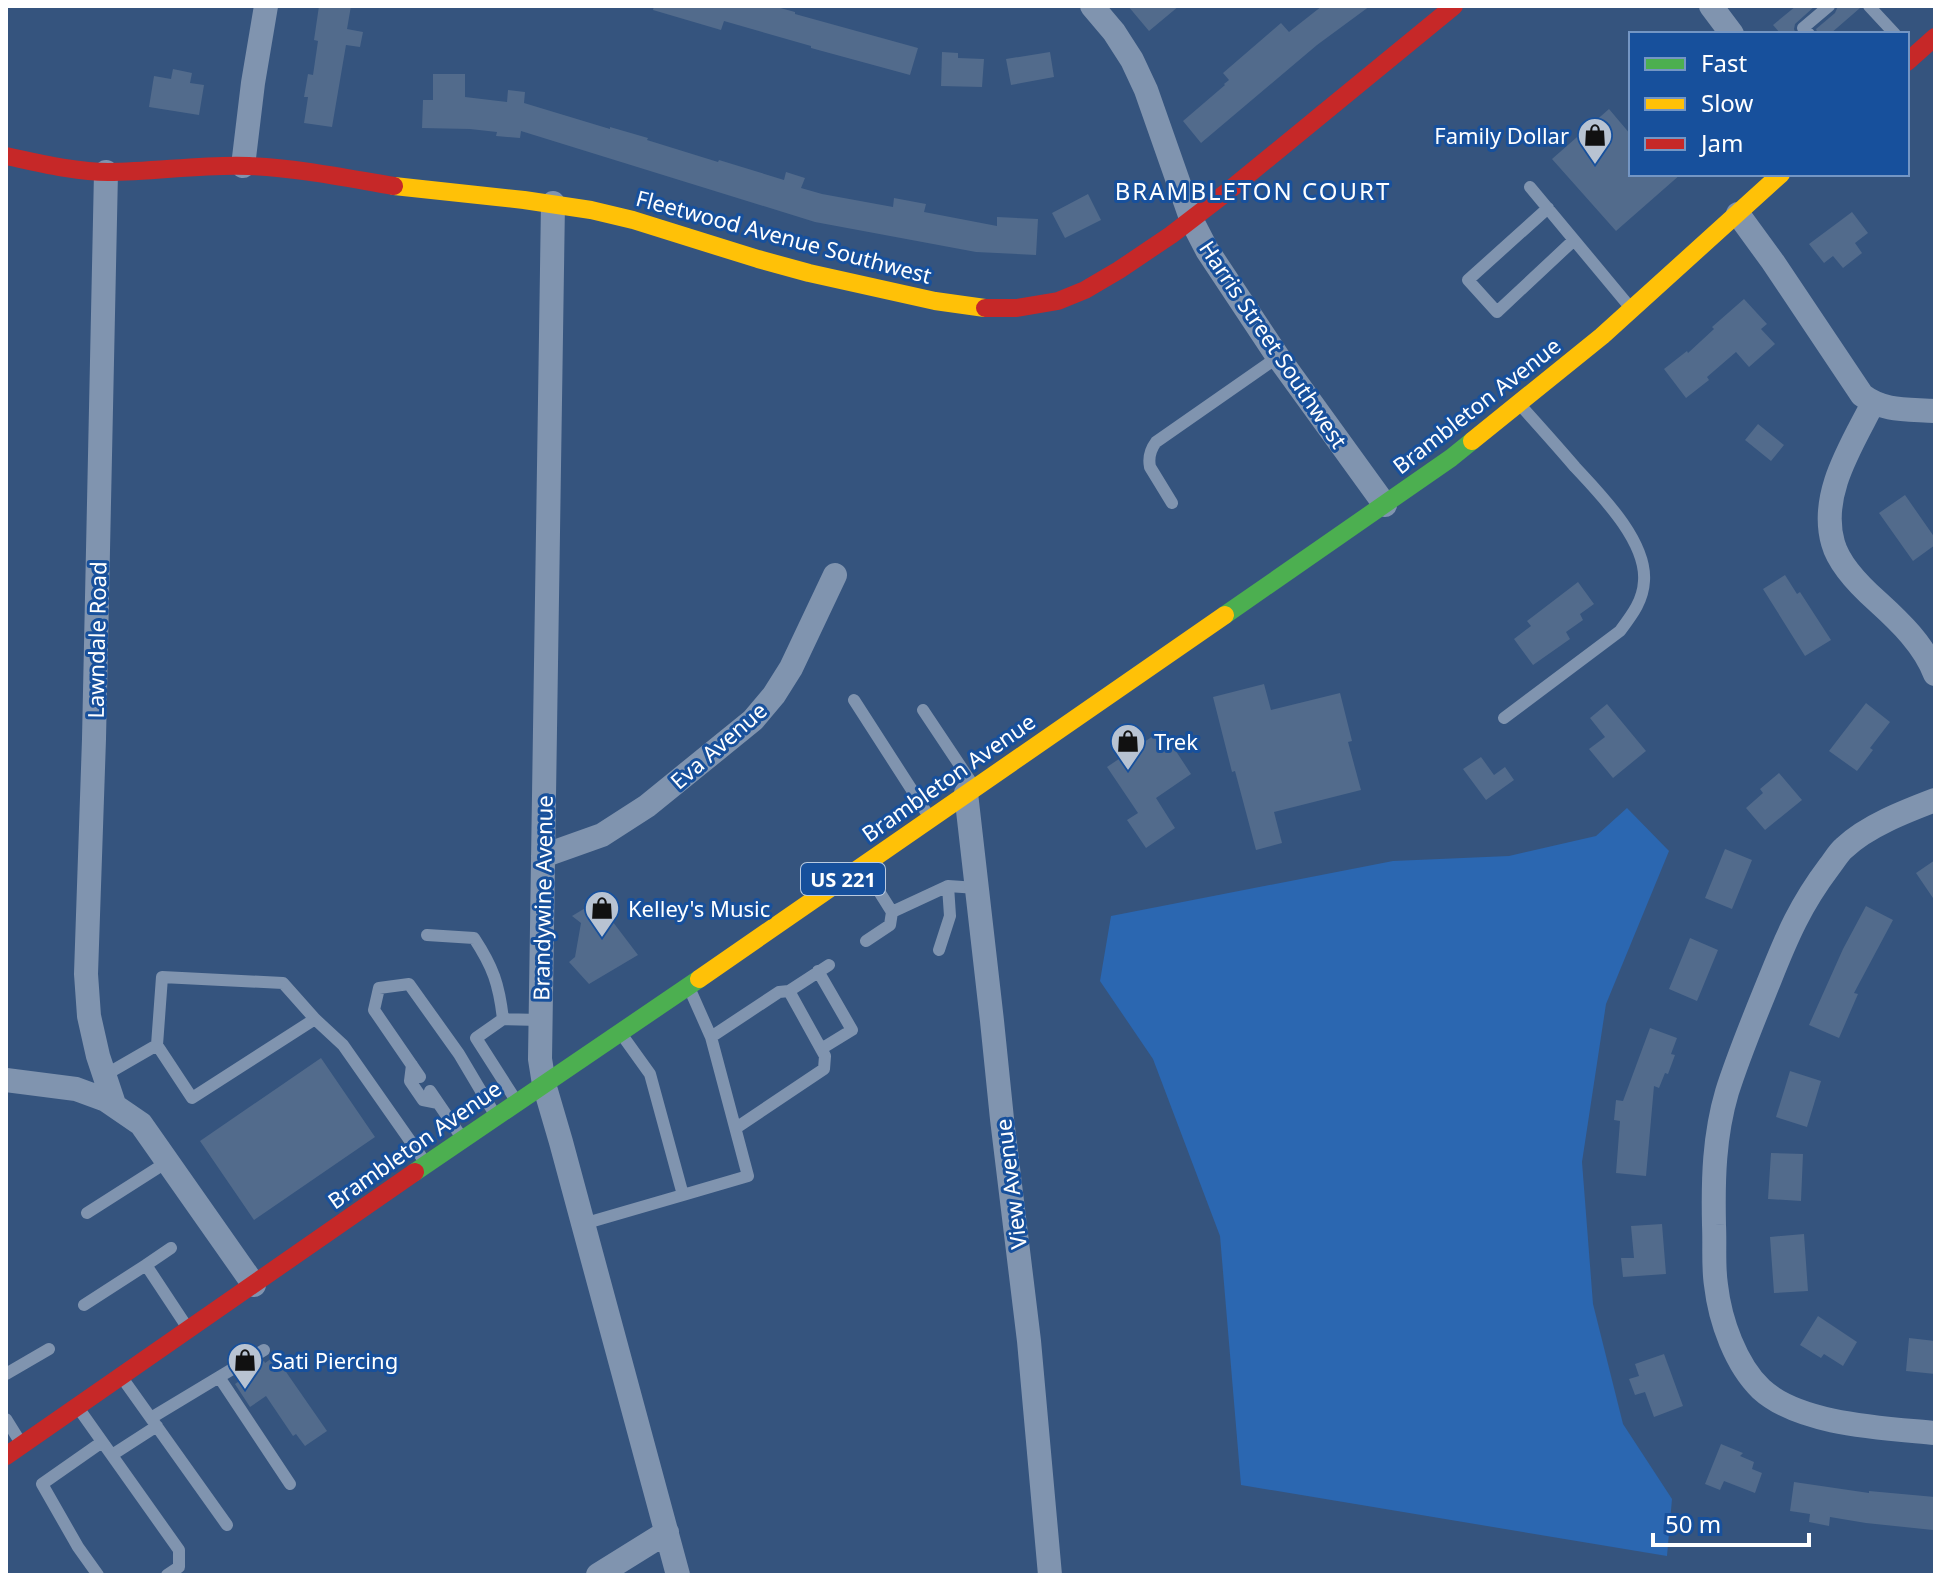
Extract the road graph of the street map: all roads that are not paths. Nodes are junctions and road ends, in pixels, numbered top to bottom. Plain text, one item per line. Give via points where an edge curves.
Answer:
1 (266, 6) edge
2 (1092, 6) edge
3 (1454, 6) edge
4 (1711, 6) edge
5 (1829, 6) edge
6 (1890, 6) edge
7 (1874, 11) edge
8 (1730, 32) edge
9 (1803, 32) edge
10 (1893, 32) edge
11 (1935, 37) edge
12 (1909, 55) edge
13 (6, 156) edge
14 (243, 166) junction
15 (106, 172) junction
16 (1779, 176) edge
17 (1530, 187) dead end
18 (553, 203) junction
19 (1548, 208) junction
20 (1738, 214) junction
21 (1192, 221) junction
22 (1574, 240) junction
23 (1632, 309) junction
24 (1278, 357) junction
25 (1873, 403) junction
26 (1519, 404) junction
27 (1935, 411) edge
28 (1172, 503) dead end
29 (1385, 505) junction
30 (835, 575) dead end
31 (1935, 674) edge
32 (854, 700) dead end
33 (923, 710) dead end
34 (1504, 718) dead end
35 (971, 790) junction
36 (1935, 800) edge
37 (930, 819) junction
38 (543, 856) junction
39 (862, 865) junction
40 (948, 886) junction
41 (977, 888) junction
42 (892, 912) junction
43 (427, 935) dead end
44 (866, 941) dead end
45 (939, 950) dead end
46 (689, 986) junction
47 (789, 991) junction
48 (315, 1019) junction
49 (503, 1019) junction
50 (540, 1020) junction
51 (620, 1032) junction
52 (711, 1037) junction
53 (157, 1045) junction
54 (821, 1049) junction
55 (412, 1065) junction
56 (105, 1075) junction
57 (420, 1077) dead end
58 (6, 1080) edge
59 (544, 1084) junction
60 (430, 1091) dead end
61 (517, 1102) junction
62 (438, 1103) junction
63 (114, 1104) junction
64 (496, 1116) junction
65 (736, 1128) junction
66 (463, 1140) junction
67 (167, 1162) junction
68 (427, 1165) junction
69 (683, 1195) junction
70 (87, 1213) dead end
71 (583, 1224) junction
72 (171, 1248) dead end
73 (146, 1265) junction
74 (254, 1285) junction
75 (84, 1305) dead end
76 (189, 1330) junction
77 (49, 1349) dead end
78 (264, 1350) dead end
79 (6, 1374) edge
80 (122, 1376) junction
81 (219, 1377) junction
82 (77, 1407) junction
83 (6, 1419) edge
84 (154, 1422) junction
85 (1935, 1433) edge
86 (102, 1442) junction
87 (14, 1451) edge
88 (112, 1455) junction
89 (290, 1484) dead end
90 (227, 1525) dead end
91 (667, 1532) junction
92 (98, 1575) edge
93 (167, 1575) edge
94 (598, 1575) edge
95 (678, 1575) edge
96 (1050, 1575) edge

1 - 14 street
2 - 21 street, Harris Street Southwest via 1114,32 1146,90
3 - 21 main road, Fleetwood Avenue Southwest
4 - 8 street
5 - 9 lane
6 - 7 lane
7 - 10 lane
11 - 12 main road
13 - 15 main road, Fleetwood Avenue Southwest
14 - 15 main road, Fleetwood Avenue Southwest
14 - 18 main road, Fleetwood Avenue Southwest
15 - 56 street, Lawndale Road via 86,974 89,1016
16 - 20 main road, US 221
17 - 19 lane
18 - 21 main road, Fleetwood Avenue Southwest via 838,280 994,309 1024,308 1079,292
18 - 38 street, Brandywine Avenue
19 - 22 lane
19 - 22 lane via 1468,280 1497,312
20 - 23 main road, Brambleton Avenue / US 221
20 - 25 street via 1862,395
21 - 24 street, Harris Street Southwest
22 - 23 lane
23 - 26 main road, Brambleton Avenue / US 221
24 - 28 lane via 1150,450 1150,467
24 - 29 street, Harris Street Southwest
25 - 27 street
25 - 31 street via 1837,475 1830,525 1833,545 1862,588 1919,646
26 - 29 main road, Brambleton Avenue / US 221
26 - 34 lane via 1617,513 1632,538 1644,578 1642,595 1620,631
29 - 35 main road, Brambleton Avenue / US 221
30 - 38 street, Eva Avenue via 791,668 753,720 647,806 602,835
32 - 37 lane
33 - 35 lane
35 - 37 main road, Brambleton Avenue / US 221
35 - 41 street, View Avenue
36 - 85 street via 1901,813 1844,848 1809,893 1726,1094 1713,1178 1716,1287 1724,1323 1747,1373 1781,1404 1803,1413 1868,1427
37 - 39 main road, Brambleton Avenue / US 221
38 - 50 street, Brandywine Avenue
39 - 42 lane
39 - 46 main road, Brambleton Avenue / US 221
40 - 41 lane
40 - 42 lane
40 - 45 lane via 950,916
41 - 96 street, View Avenue
42 - 44 lane via 890,925
43 - 49 lane via 474,938 490,962
46 - 51 main road, Brambleton Avenue / US 221
46 - 52 lane
47 - 52 lane via 779,992
47 - 54 lane
47 - 54 lane via 824,968 852,1030
48 - 53 lane via 192,1098
48 - 53 lane via 283,983 162,977
48 - 68 lane via 343,1045
49 - 50 lane
49 - 61 lane via 476,1038
50 - 59 street, Brandywine Avenue
51 - 59 main road, Brambleton Avenue / US 221
51 - 69 lane via 650,1074
52 - 65 lane
53 - 56 lane
54 - 65 lane via 824,1069
55 - 57 lane
55 - 62 lane via 410,1081 423,1100
55 - 64 lane via 374,1010 379,988 409,984
56 - 63 street, Lawndale Road
58 - 63 street via 76,1089
59 - 61 main road, Brambleton Avenue / US 221
59 - 71 street, Brandywine Avenue
60 - 62 lane
61 - 64 main road, Brambleton Avenue / US 221
62 - 66 lane
63 - 67 street via 141,1124
64 - 66 main road, Brambleton Avenue / US 221
65 - 69 lane via 748,1176
66 - 68 main road, Brambleton Avenue / US 221
67 - 70 lane
67 - 74 street
68 - 74 main road, Brambleton Avenue / US 221
69 - 71 lane
71 - 91 street, Brandywine Avenue
72 - 73 lane
73 - 75 lane
73 - 76 lane
74 - 76 main road, Brambleton Avenue / US 221
76 - 80 main road, Brambleton Avenue / US 221
77 - 79 lane
78 - 81 lane
80 - 82 main road, Brambleton Avenue / US 221
80 - 84 lane
81 - 84 lane
81 - 89 lane
82 - 86 lane
82 - 87 main road, Brambleton Avenue / US 221
83 - 87 lane
84 - 88 lane
84 - 90 lane
86 - 88 lane
86 - 92 lane via 42,1484
88 - 93 lane via 179,1550 179,1567
91 - 94 street
91 - 95 street, Brandywine Avenue

